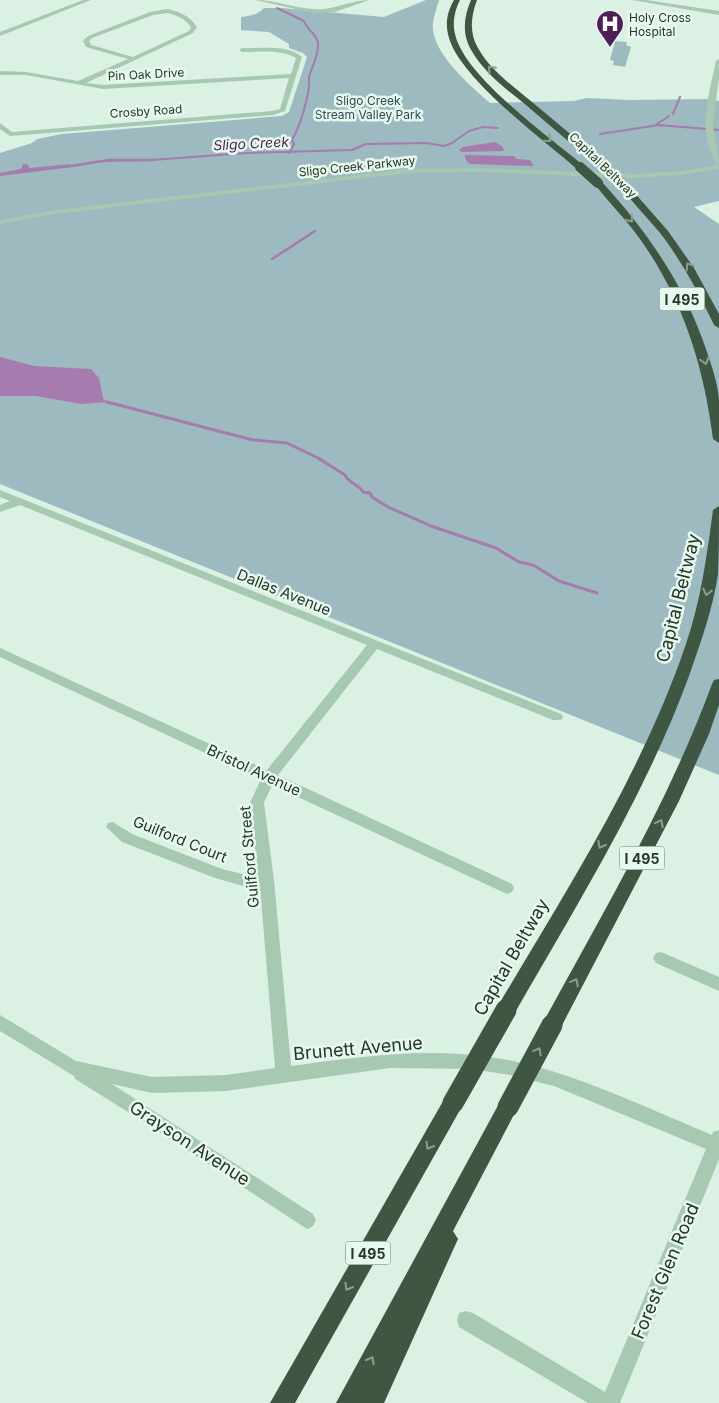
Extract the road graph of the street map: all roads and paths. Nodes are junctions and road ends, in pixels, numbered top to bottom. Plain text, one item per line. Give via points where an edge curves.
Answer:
1 (88, 0) edge
2 (258, 0) edge
3 (366, 0) edge
4 (457, 0) edge
5 (474, 0) edge
6 (634, 0) edge
7 (274, 2) edge
8 (719, 13) edge
9 (0, 34) edge
10 (242, 50) dead end
11 (134, 59) junction
12 (719, 60) edge
13 (0, 73) edge
14 (294, 76) junction
15 (78, 84) junction
16 (0, 125) edge
17 (10, 134) junction
18 (21, 143) dead end
19 (719, 161) edge
20 (719, 167) edge
21 (0, 222) edge
22 (719, 325) edge
23 (719, 439) edge
24 (0, 494) edge
25 (19, 501) junction
26 (0, 509) edge
27 (719, 510) edge
28 (374, 644) junction
29 (0, 652) edge
30 (719, 684) edge
31 (557, 717) dead end
32 (269, 777) junction
33 (112, 827) dead end
34 (267, 880) junction
35 (507, 888) dead end
36 (661, 958) dead end
37 (719, 984) edge
38 (0, 1022) edge
39 (73, 1068) junction
40 (284, 1074) junction
41 (508, 1107) junction
42 (718, 1143) edge
43 (306, 1220) dead end
44 (466, 1320) dead end
45 (282, 1403) edge
46 (348, 1403) edge
47 (372, 1403) edge
48 (606, 1403) edge
49 (610, 1403) edge

1 - 9 street
2 - 7 street
3 - 7 street via 328,11 301,10
4 -> 23 highway, Capital Beltway / I 495, bridge via 450,24 452,35 473,72 598,183 653,248 684,302 695,330 708,371
22 -> 5 highway, Capital Beltway / I 495, bridge via 696,277 676,247 622,184 490,70 474,47 468,25
6 - 8 street
10 - 14 street via 295,53 299,57
11 - 11 street via 184,37 194,27 192,23 177,13 159,11 86,41 92,48
11 - 15 street
12 - 19 street via 708,128 711,148
13 - 15 street, Pin Oak Drive via 32,73
14 - 15 street, Pin Oak Drive via 103,88
14 - 17 street, Crosby Road via 283,110 273,113
16 - 17 street
17 - 18 street
20 - 21 street, Sligo Creek Parkway via 636,176 478,170 408,171 56,212
24 - 25 street, Dallas Avenue
25 - 26 street
25 - 28 street, Dallas Avenue
27 -> 45 highway, Capital Beltway / I 495, bridge via 712,571 699,622 665,720 634,786
28 - 31 street, Dallas Avenue
28 - 32 street, Guilford Street
29 - 32 street, Bristol Avenue
41 -> 30 highway, I 495, bridge via 671,801
32 - 34 street, Guilford Street via 257,803
32 - 35 street, Bristol Avenue
33 - 34 street, Guilford Court via 127,838 213,871 243,880
34 - 40 street, Guilford Street
36 - 37 street
38 - 39 street, Brunett Avenue
39 - 40 street, Brunett Avenue via 152,1085 226,1083
39 - 43 street, Grayson Avenue
40 - 42 street, Brunett Avenue via 390,1061 472,1062 510,1068 555,1079
46 -> 41 highway, I 495
41 - 47 highway
42 - 49 street, Forest Glen Road
44 - 48 street

